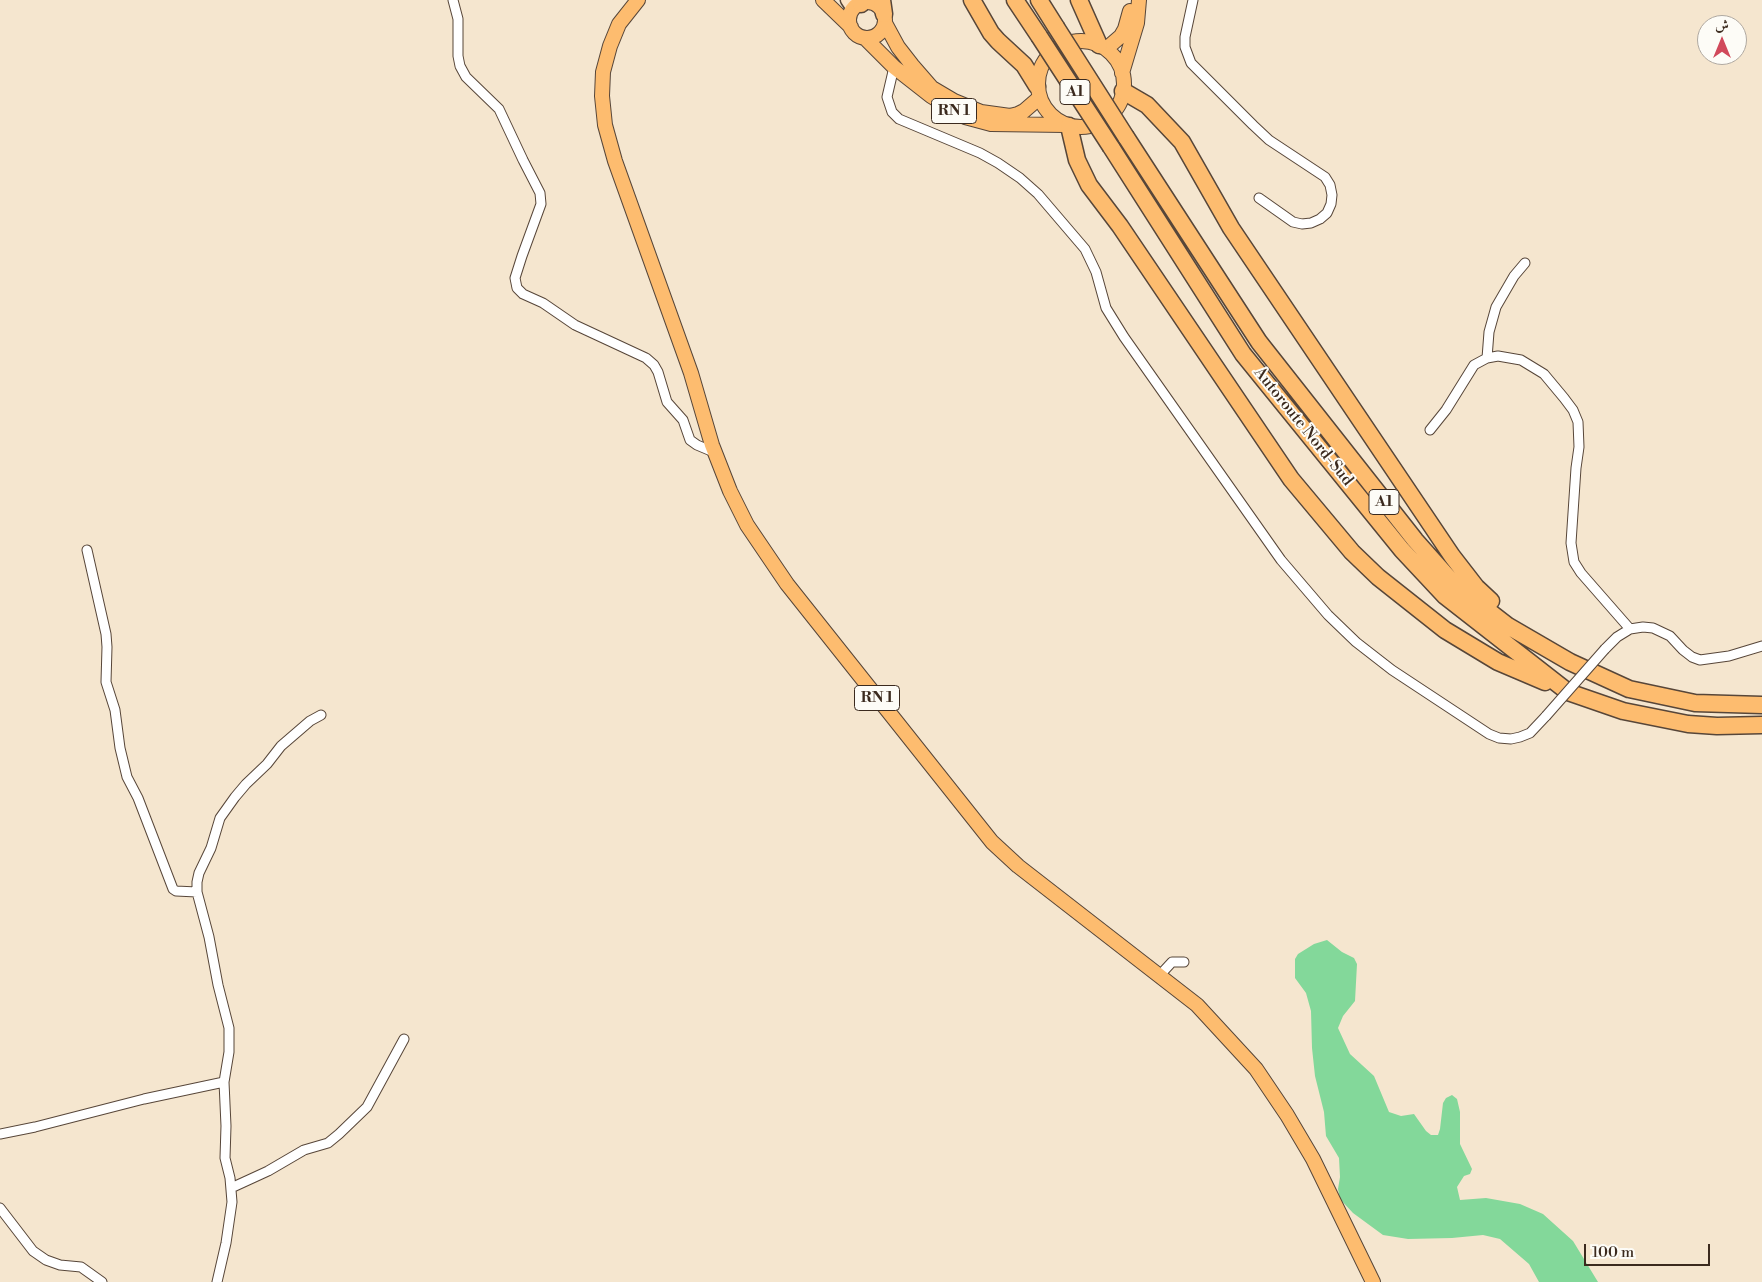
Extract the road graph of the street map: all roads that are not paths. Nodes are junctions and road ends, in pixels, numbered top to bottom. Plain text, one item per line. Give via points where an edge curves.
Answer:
1 (452, 0) edge
2 (638, 0) edge
3 (972, 0) edge
4 (1015, 0) edge
5 (1039, 0) edge
6 (1079, 0) edge
7 (1131, 0) edge
8 (1139, 0) edge
9 (1193, 0) edge
10 (825, 2) edge
11 (855, 4) edge
12 (884, 12) edge
13 (851, 27) junction
14 (865, 38) junction
15 (1102, 47) junction
16 (894, 67) junction
17 (1123, 68) junction
18 (1123, 90) junction
19 (1038, 92) junction
20 (1147, 105) junction
21 (1068, 125) junction
22 (1259, 198) dead end
23 (1525, 263) dead end
24 (1487, 358) junction
25 (1430, 430) dead end
26 (716, 453) junction
27 (87, 550) dead end
28 (1630, 629) junction
29 (1762, 646) edge
30 (1570, 662) junction
31 (1568, 692) junction
32 (1762, 705) edge
33 (321, 715) dead end
34 (1762, 725) edge
35 (197, 892) junction
36 (1184, 962) dead end
37 (1160, 975) junction
38 (404, 1039) dead end
39 (224, 1082) junction
40 (0, 1134) edge
41 (231, 1188) junction
42 (0, 1208) edge
43 (102, 1282) edge
44 (217, 1282) edge
45 (1373, 1282) edge

1 - 26 street via 458,19 460,66 466,77 499,108 540,193 541,204 522,256 516,278 517,288 575,325 654,364 667,402 683,420 690,440
2 - 26 main road, RN 1 via 620,24 603,72 605,125
3 - 19 highway via 991,33 1024,65
4 - 31 highway, Autoroute Nord-Sud / A1, bridge via 1243,354 1402,550 1444,596
5 - 30 highway, Autoroute Nord-Sud / A1, bridge via 1259,342 1415,540 1455,585 1508,626
6 - 15 highway
7 - 15 main road via 1130,14 1121,36
8 - 17 main road via 1137,23
9 - 22 street via 1185,36 1191,63 1269,140 1325,178 1332,195 1327,213 1311,223 1302,224 1292,222
10 - 11 main road
10 - 13 main road
11 - 12 main road via 874,4
11 - 13 main road via 850,17
12 - 14 main road via 878,34
12 - 19 main road, RN 1 via 898,47 912,65 932,88 954,101 981,112 1010,116 1024,111
13 - 14 main road
14 - 16 main road, RN 1
15 - 17 main road
15 - 19 main road via 1083,41 1067,43 1053,51 1040,70
16 - 21 main road, RN 1 via 946,106 979,122
16 - 28 street, bridge via 887,97 892,112 899,119 980,153 1020,178 1085,249 1096,272 1106,308 1124,337 1282,560 1328,615 1392,670 1489,734 1511,739 1530,733 1605,649
17 - 18 main road
17 - 20 main road
18 - 20 highway
18 - 21 main road via 1118,106 1108,118 1093,125
19 - 21 main road via 1050,114
20 - 30 highway via 1182,142 1231,228 1452,556 1476,587 1511,620
21 - 31 highway via 1077,160 1089,186 1120,226 1291,479 1352,552 1445,630 1498,662
23 - 24 street via 1496,307 1489,332
24 - 25 street via 1474,365
24 - 28 street via 1498,356 1521,360 1533,366 1544,374 1573,410 1579,435 1574,562
26 - 37 main road, RN 1 via 747,525 787,584 992,842 1018,866
27 - 35 street via 108,647 106,682 127,777 173,889
28 - 29 street via 1643,627 1662,632 1700,660
30 - 32 highway, Autoroute Nord-Sud / A1 via 1629,689 1696,703
31 - 34 highway, Autoroute Nord-Sud / A1 via 1623,711 1688,724
33 - 35 street via 282,746 220,818 199,873
35 - 39 street via 229,1028
36 - 37 street via 1172,962
37 - 45 main road, RN 1 via 1197,1005 1256,1068 1313,1159
38 - 41 street via 367,1107 339,1134 328,1143 304,1150
39 - 40 street
39 - 41 street via 225,1158
41 - 44 street via 231,1210
42 - 43 street via 33,1251 60,1265 81,1267

